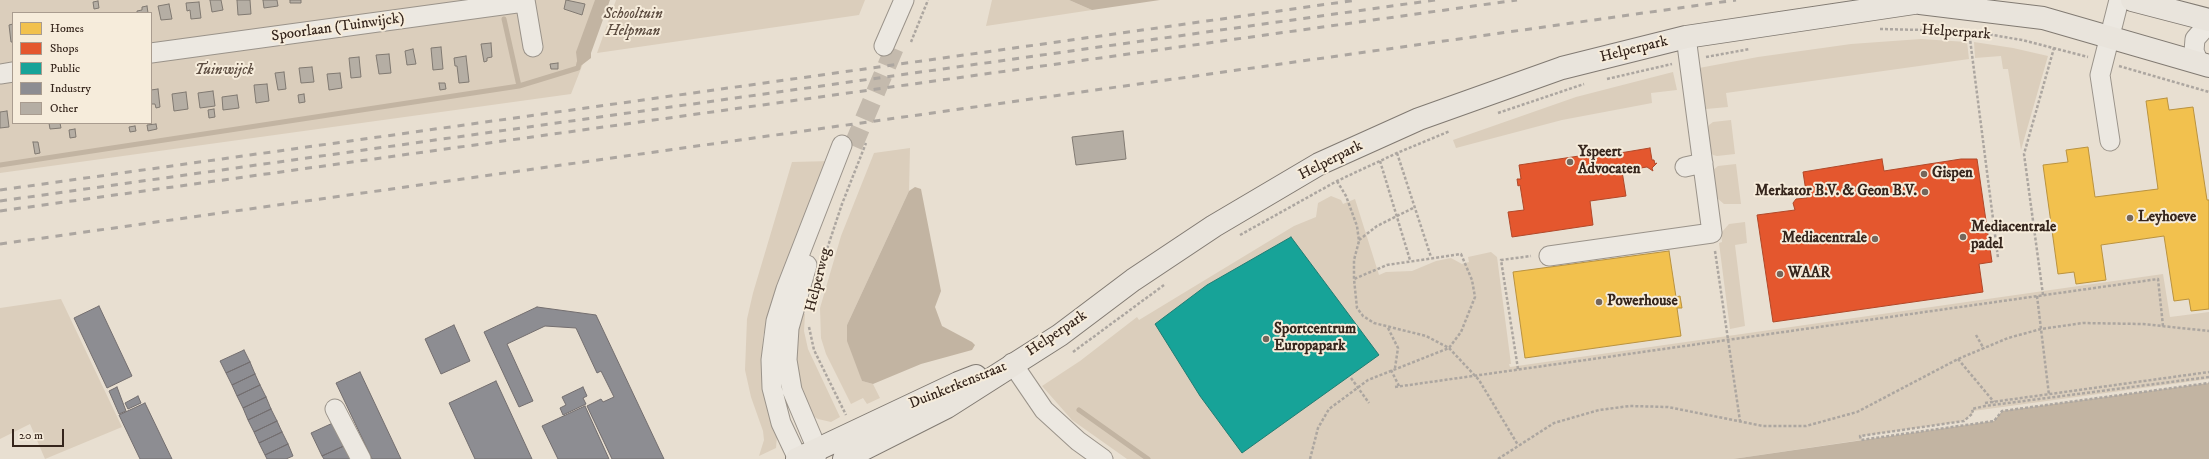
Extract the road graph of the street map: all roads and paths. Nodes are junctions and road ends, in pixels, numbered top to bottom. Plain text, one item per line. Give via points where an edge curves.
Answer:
1 (904, 0) edge
2 (915, 0) edge
3 (928, 0) edge
4 (2119, 0) edge
5 (2132, 0) edge
6 (525, 1) edge
7 (1926, 1) edge
8 (2209, 22) edge
9 (1874, 29) dead end
10 (1969, 31) junction
11 (2109, 36) junction
12 (1686, 37) junction
13 (897, 44) junction
14 (533, 47) dead end
15 (2054, 48) junction
16 (1752, 49) dead end
17 (152, 53) edge
18 (1690, 60) junction
19 (2102, 61) junction
20 (2204, 64) edge
21 (12, 72) edge
22 (0, 74) edge
23 (1602, 80) dead end
24 (1587, 83) dead end
25 (2209, 92) edge
26 (1496, 114) dead end
27 (1453, 129) dead end
28 (2110, 141) dead end
29 (854, 145) junction
30 (1397, 152) junction
31 (1380, 161) junction
32 (1703, 164) junction
33 (1685, 167) dead end
34 (1337, 181) junction
35 (1415, 207) junction
36 (1396, 216) junction
37 (1712, 233) junction
38 (1235, 238) dead end
39 (1359, 241) junction
40 (1540, 256) joint
41 (1431, 257) junction
42 (1998, 258) dead end
43 (1410, 260) junction
44 (823, 261) dead end
45 (1354, 280) junction
46 (1170, 281) dead end
47 (2043, 295) junction
48 (2037, 296) junction
49 (809, 321) dead end
50 (2163, 326) junction
51 (1388, 328) junction
52 (2041, 330) junction
53 (2209, 331) edge
54 (1976, 335) dead end
55 (1729, 339) junction
56 (1449, 348) junction
57 (1984, 349) junction
58 (1070, 353) dead end
59 (1958, 360) junction
60 (1012, 363) junction
61 (1395, 368) junction
62 (1518, 369) junction
63 (1392, 370) junction
64 (2209, 372) edge
65 (1474, 374) junction
66 (2209, 377) edge
67 (1351, 378) dead end
68 (2209, 383) edge
69 (1399, 386) junction
70 (1357, 387) junction
71 (1395, 387) dead end
72 (2049, 394) junction
73 (2050, 399) junction
74 (1369, 403) dead end
75 (1985, 403) dead end
76 (1994, 403) junction
77 (335, 409) dead end
78 (1740, 422) junction
79 (854, 432) junction
80 (1518, 445) junction
81 (817, 454) edge
82 (361, 459) edge
83 (797, 459) edge
84 (844, 459) edge
85 (1103, 459) edge
86 (1310, 459) edge
87 (1498, 459) edge

1 - 13 street
2 - 13 street
3 - 13 path
4 - 11 street
5 - 8 main road, Helperpark
6 - 14 street
6 - 17 street, Spoorlaan (Tuinwijck)
7 - 11 main road, Helperpark via 2043,18
7 - 12 main road, Helperpark
8 - 20 street, Helperpark via 2195,39 2194,51
9 - 10 path, Helperpark
10 - 15 path, Helperpark
10 - 42 path
11 - 19 street
11 - 20 main road, Helperpark
12 - 18 street, Helperpark
12 - 60 main road, Helperpark via 1562,68 1419,119 1319,164 1214,226 1133,280 1060,335
15 - 19 path, Helperpark
15 - 47 path via 2024,154
16 - 18 path, Helperpark
18 - 23 path, Helperpark
18 - 32 street, Helperpark
19 - 25 path, Helperpark
19 - 28 street via 2100,75
21 - 22 street
24 - 26 path, Helperpark
27 - 30 path, Helperpark
29 - 44 path, Helperweg via 842,204
29 - 81 street, Helperweg via 825,211 789,328 787,360 792,390
29 - 83 street, Helperweg via 786,289 776,321 771,360 772,388 781,424
30 - 31 path, Helperpark
30 - 35 path
31 - 34 path, Helperpark
31 - 36 path
32 - 33 street
32 - 37 street, Helperpark
34 - 38 path, Helperpark
34 - 39 path via 1353,212
35 - 36 path
35 - 41 path
36 - 39 path
36 - 43 path
37 - 40 street
37 - 55 path
39 - 45 path via 1354,260
40 - 62 path via 1501,260
41 - 43 path
41 - 56 path via 1461,254 1472,280 1475,297 1469,316
43 - 45 path via 1387,265
45 - 51 path via 1357,308 1374,323
46 - 58 path, Helperpark
47 - 48 path
47 - 50 path via 2158,279
48 - 52 path
48 - 55 path
49 - 79 path, Helperweg via 808,327 814,350
50 - 52 path via 2083,323
50 - 53 path
51 - 56 path via 1426,336
51 - 61 path via 1398,348
52 - 57 path via 2008,338
52 - 72 path
54 - 57 path
55 - 62 path
55 - 78 path
56 - 61 path
56 - 65 path
57 - 59 path
59 - 76 path
59 - 78 path via 1857,412 1806,426 1763,426
60 - 79 main road, Duinkerkenstraat via 958,383
60 - 84 main road, Duinkerkenstraat via 946,407
60 - 85 street via 1044,410 1078,441
61 - 63 path
62 - 65 path
63 - 69 path
63 - 70 path
64 - 72 path
65 - 69 path
65 - 80 path
66 - 73 path
67 - 70 path
68 - 76 path via 2002,411 1994,421 1861,440 1860,436 1964,421 1973,413 1972,409
69 - 71 path
70 - 74 path
70 - 86 path via 1329,408 1318,428
72 - 73 path
72 - 76 path
73 - 76 path
75 - 76 path
77 - 82 street
78 - 80 path via 1668,407 1630,406 1599,410 1554,423
79 - 81 main road, Duinkerkenstraat
80 - 87 path
81 - 83 main road, Duinkerkenstraat

